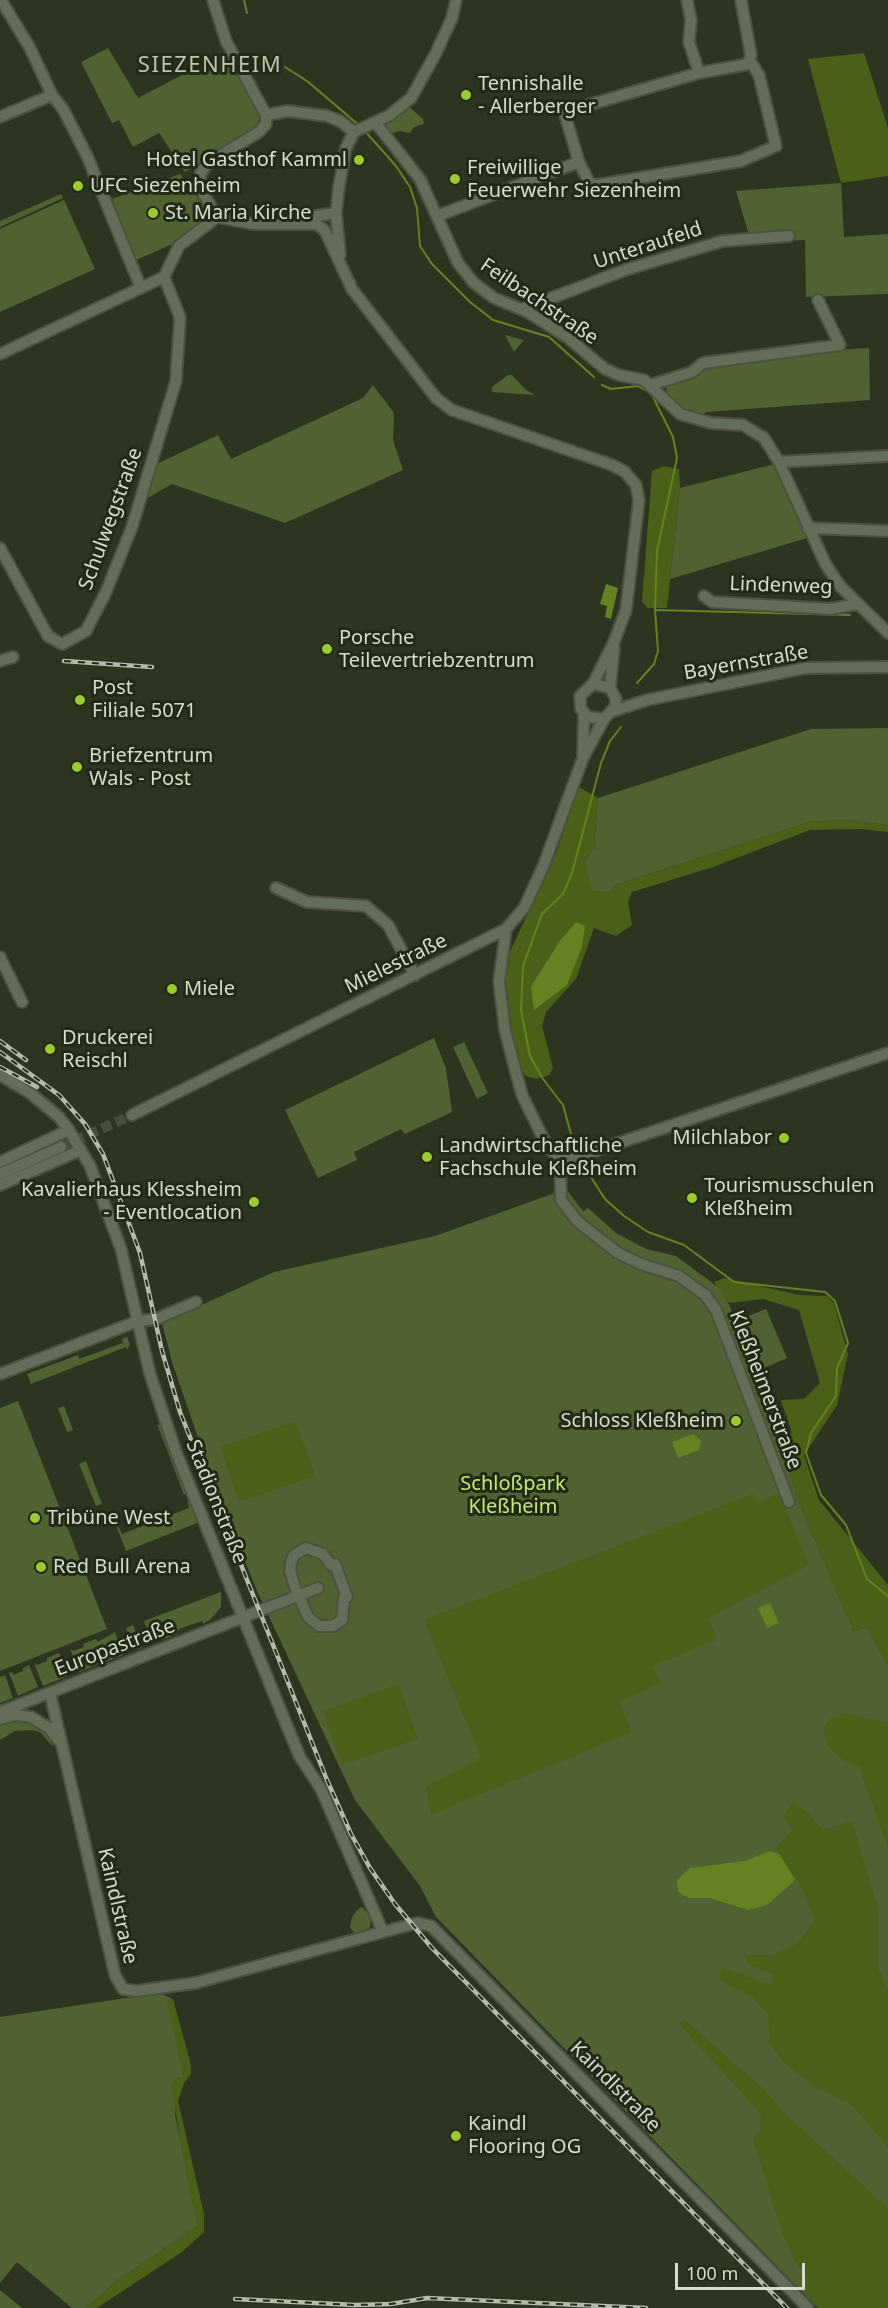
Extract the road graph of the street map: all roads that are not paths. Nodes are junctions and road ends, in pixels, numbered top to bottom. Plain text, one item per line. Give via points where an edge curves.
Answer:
1 (1, 0) edge
2 (213, 0) edge
3 (456, 0) edge
4 (687, 0) edge
5 (741, 0) edge
6 (750, 62) junction
7 (699, 73) junction
8 (52, 95) junction
9 (266, 115) junction
10 (0, 117) edge
11 (363, 128) junction
12 (579, 162) junction
13 (336, 213) junction
14 (437, 216) junction
15 (217, 217) junction
16 (295, 224) junction
17 (789, 236) dead end
18 (341, 262) junction
19 (164, 278) junction
20 (141, 288) junction
21 (818, 300) dead end
22 (522, 309) junction
23 (0, 354) edge
24 (651, 385) junction
25 (888, 456) edge
26 (779, 462) junction
27 (808, 528) junction
28 (888, 531) edge
29 (0, 548) edge
30 (704, 596) dead end
31 (858, 604) junction
32 (888, 633) edge
33 (615, 642) junction
34 (13, 657) dead end
35 (0, 661) edge
36 (888, 668) edge
37 (593, 684) junction
38 (610, 688) junction
39 (616, 699) junction
40 (647, 700) junction
41 (613, 711) junction
42 (584, 714) junction
43 (604, 719) junction
44 (583, 758) junction
45 (276, 888) dead end
46 (506, 930) junction
47 (0, 957) edge
48 (415, 975) junction
49 (22, 1002) dead end
50 (888, 1053) edge
51 (0, 1075) edge
52 (132, 1115) tunnel mouth
53 (69, 1130) junction
54 (61, 1147) tunnel mouth
55 (81, 1150) junction
56 (560, 1159) junction
57 (0, 1162) edge
58 (0, 1174) edge
59 (0, 1185) edge
60 (196, 1302) dead end
61 (138, 1321) junction
62 (0, 1374) edge
63 (789, 1502) dead end
64 (318, 1588) dead end
65 (298, 1596) junction
66 (243, 1618) junction
67 (50, 1693) junction
68 (0, 1712) edge
69 (0, 1719) edge
70 (61, 1744) junction
71 (383, 1932) junction
72 (808, 2308) edge

1 - 8 street
2 - 9 street via 226,41
3 - 11 street via 452,18 417,89 409,100
4 - 7 street via 691,20 689,42
5 - 6 street
6 - 7 street
6 - 12 street via 759,75 776,150 741,161 597,185 590,184
7 - 12 street via 564,112
8 - 10 street
8 - 20 street via 95,174
9 - 11 street via 288,111 327,116
9 - 15 street via 266,124 259,132 211,161 201,172 199,186
11 - 13 street via 346,148
11 - 14 street, Feilbachstraße via 418,176
12 - 14 street
13 - 16 street via 302,218
13 - 18 street
14 - 22 street, Feilbachstraße via 465,274 494,298
15 - 16 street via 253,224
15 - 19 street via 179,246
16 - 18 street via 317,225 325,231
17 - 22 street, Unteraufeld via 723,241 628,269
18 - 33 street via 352,290 436,398 452,410 612,465 636,485 639,500 628,597
19 - 20 street
19 - 29 street, Schulwegstraße via 180,316 176,381 132,527 86,631 62,644 48,636
20 - 23 street
21 - 24 street via 840,345 703,363 692,372
22 - 24 street, Feilbachstraße via 567,337 604,369
24 - 26 street, Feilbachstraße via 680,414 751,428 764,438
25 - 26 street
26 - 27 street, Feilbachstraße
27 - 28 street
27 - 31 street, Feilbachstraße via 826,565
30 - 31 street, Lindenweg via 712,602 822,609
31 - 32 street, Feilbachstraße
33 - 37 street
33 - 38 street
34 - 35 street
36 - 40 street, Bayernstraße via 805,668
37 - 38 street
37 - 42 street, Mielestraße via 580,696
38 - 39 street
39 - 40 street, Bayernstraße
39 - 41 street
40 - 41 street, Bayernstraße
41 - 43 street, Mielestraße
42 - 43 street
42 - 44 street, Mielestraße
43 - 44 street, Mielestraße
44 - 46 street, Mielestraße via 543,867 524,908
45 - 48 street via 307,903 366,906 388,925
46 - 48 street, Mielestraße
46 - 56 street via 499,982 506,1030 522,1095 547,1146
47 - 49 street
48 - 52 street, Mielestraße
50 - 56 street via 574,1158
51 - 53 street, Stadionstraße via 30,1093
53 - 55 street, Stadionstraße
53 - 57 street
54 - 58 street
55 - 59 street
55 - 61 street, Stadionstraße via 100,1188 121,1250
56 - 63 street, Kleßheimerstraße via 561,1200 577,1221 618,1253 679,1276 705,1295 716,1310
60 - 61 street via 156,1319
61 - 62 street
61 - 66 street, Stadionstraße via 163,1416
64 - 65 street
65 - 65 street via 308,1617 319,1626 329,1628 342,1620 347,1597 334,1564 317,1550 306,1548 294,1555 290,1571
65 - 66 street
66 - 67 street, Europastraße
66 - 71 street via 297,1749 321,1789
67 - 68 street, Europastraße
67 - 70 street, Kaindlstraße
69 - 70 street via 16,1714 31,1717 49,1728
70 - 71 street, Kaindlstraße via 115,1975 123,1989 136,1991 195,1983
71 - 72 street, Kaindlstraße via 417,1923 430,1926

